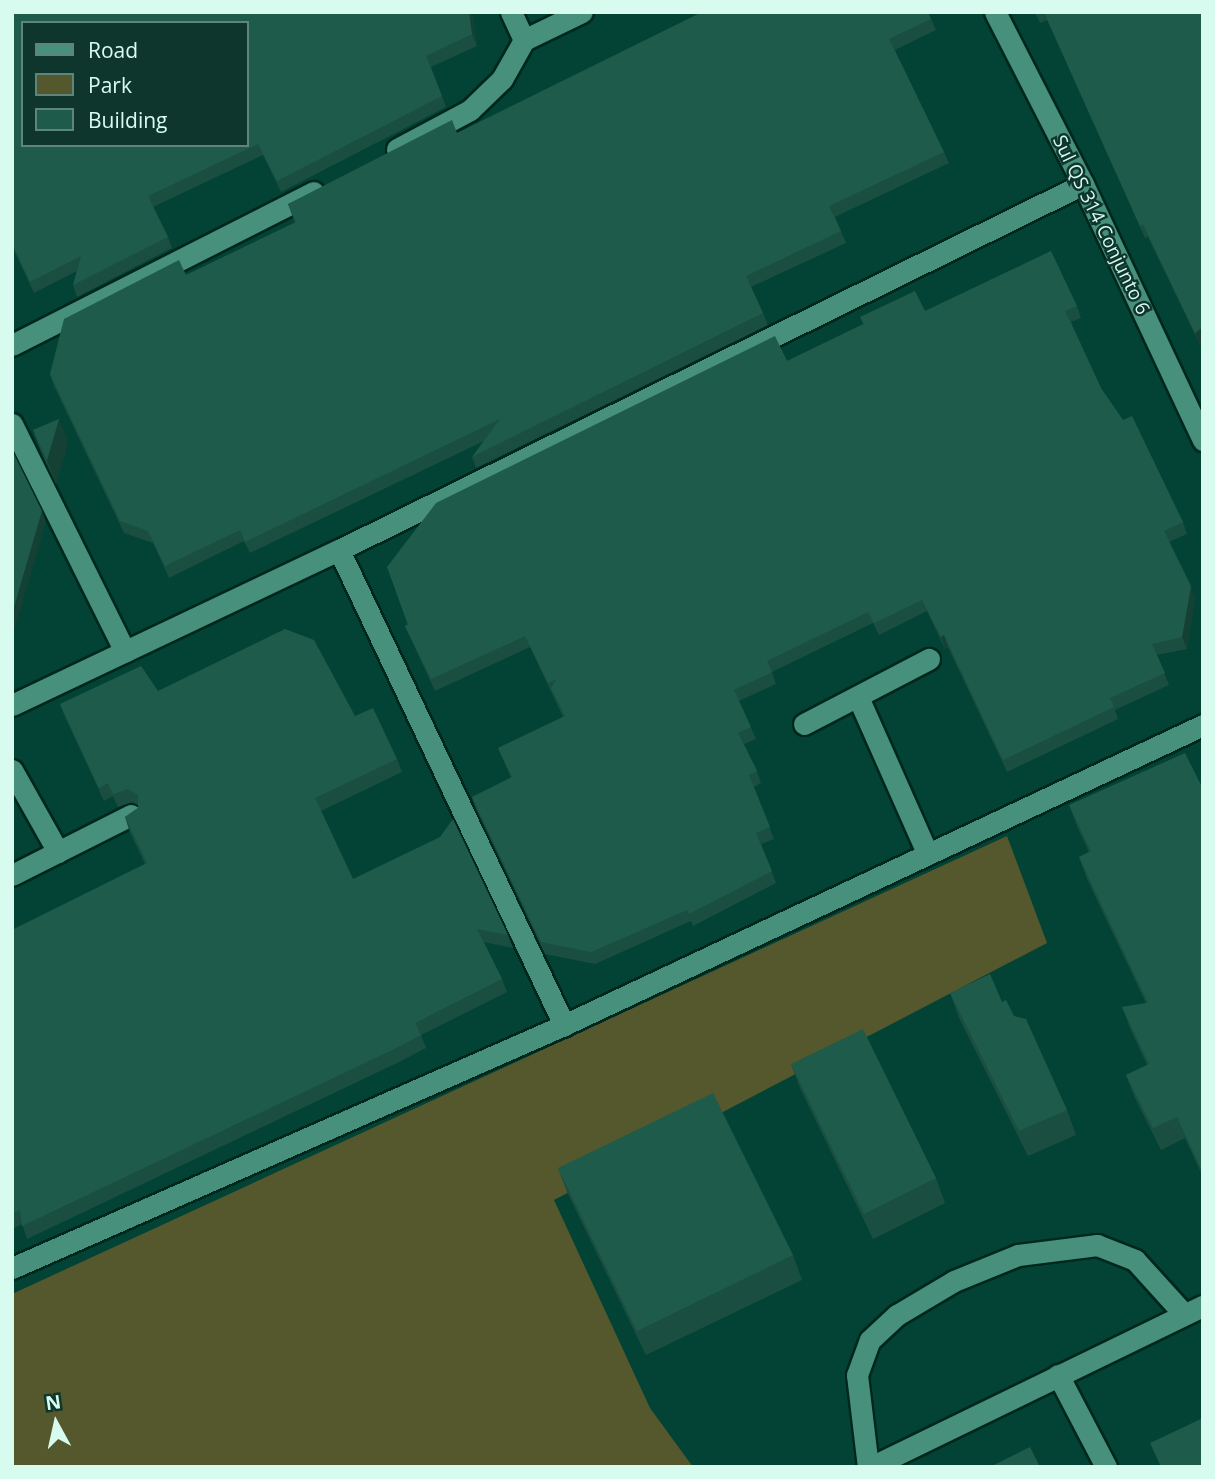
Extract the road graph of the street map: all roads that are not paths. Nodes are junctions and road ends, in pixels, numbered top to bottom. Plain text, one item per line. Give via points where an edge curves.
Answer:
1 (511, 12) edge
2 (582, 12) edge
3 (995, 12) edge
4 (524, 40) junction
5 (384, 155) edge
6 (335, 181) edge
7 (1083, 184) junction
8 (12, 345) edge
9 (12, 424) edge
10 (1203, 440) edge
11 (339, 550) junction
12 (125, 652) junction
13 (929, 659) dead end
14 (858, 697) junction
15 (12, 705) edge
16 (804, 724) dead end
17 (1203, 725) edge
18 (12, 770) edge
19 (131, 815) edge
20 (58, 852) junction
21 (927, 853) junction
22 (12, 875) edge
23 (564, 1025) junction
24 (12, 1268) edge
25 (1193, 1310) edge
26 (1059, 1375) junction
27 (869, 1467) edge
28 (1105, 1467) edge

1 - 4 street
2 - 4 street
3 - 7 street, Sul QS 314 Conjunto 6
4 - 5 street via 502,79 470,110
6 - 8 street
7 - 10 street, Sul QS 314 Conjunto 6
7 - 11 street
9 - 12 street
11 - 12 street
11 - 23 street
12 - 15 street
13 - 14 street
14 - 16 street
14 - 21 street
17 - 21 street
18 - 20 street
19 - 20 street
20 - 22 street
21 - 23 street
23 - 24 street
25 - 26 street
25 - 27 street via 1135,1260 1097,1245 1018,1255 954,1281 897,1315 870,1340 857,1375
26 - 27 street
26 - 28 street

